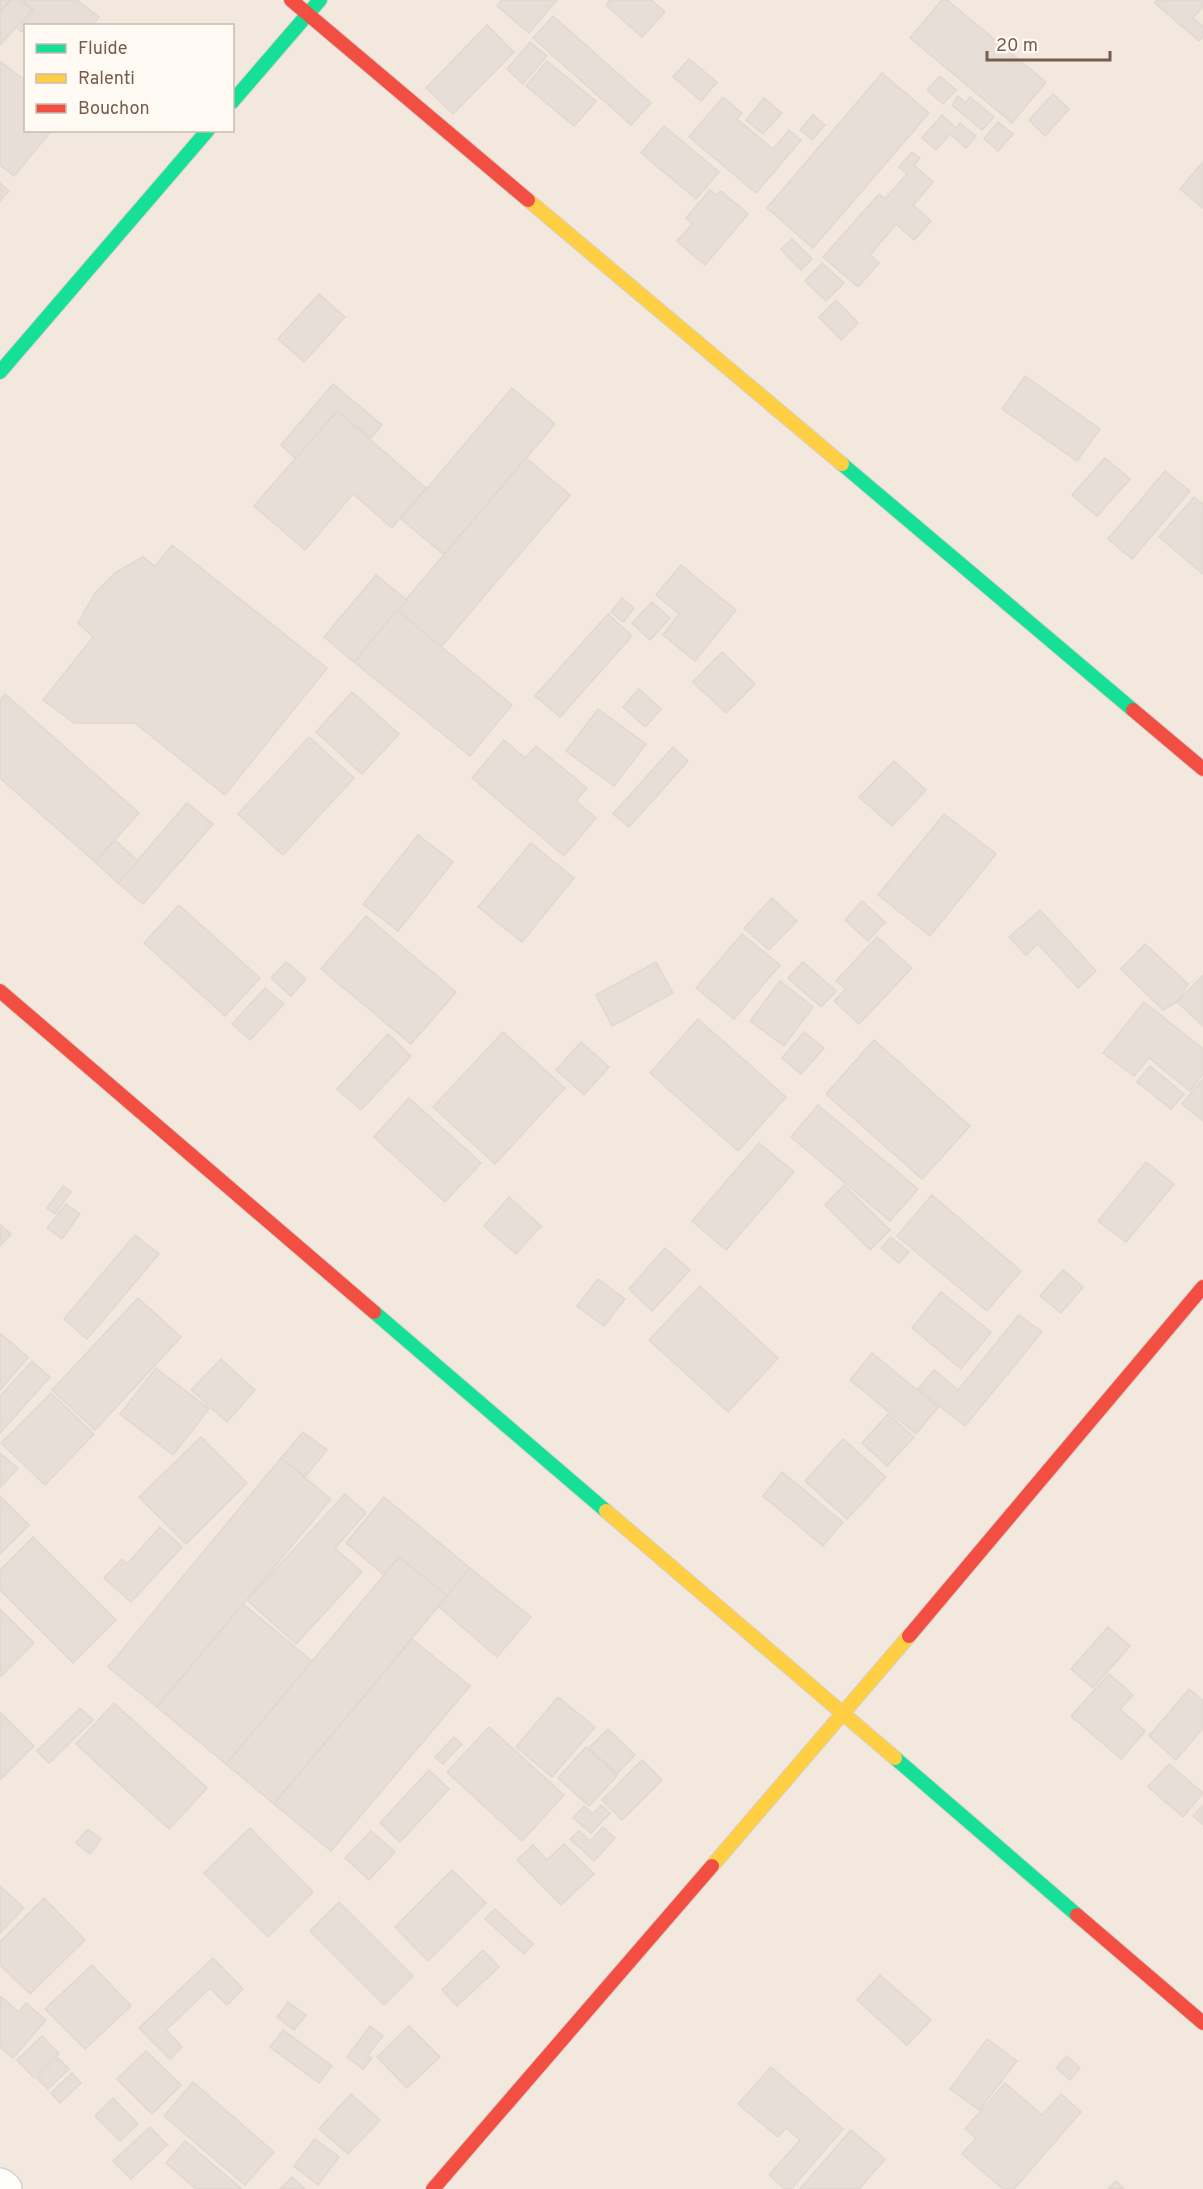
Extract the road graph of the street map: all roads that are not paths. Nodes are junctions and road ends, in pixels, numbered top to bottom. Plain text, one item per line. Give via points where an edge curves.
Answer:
1 (291, 0) edge
2 (320, 0) edge
3 (308, 15) junction
4 (234, 100) edge
5 (206, 132) edge
6 (0, 372) edge
7 (1203, 769) edge
8 (0, 991) edge
9 (1203, 1287) edge
10 (843, 1714) junction
11 (1203, 2023) edge
12 (0, 2185) edge
13 (5, 2189) edge
14 (433, 2189) edge

1 - 3 street
2 - 3 street
3 - 4 street
3 - 7 street
5 - 6 street
8 - 10 street
9 - 10 street
10 - 11 street
10 - 14 street
12 - 13 street

